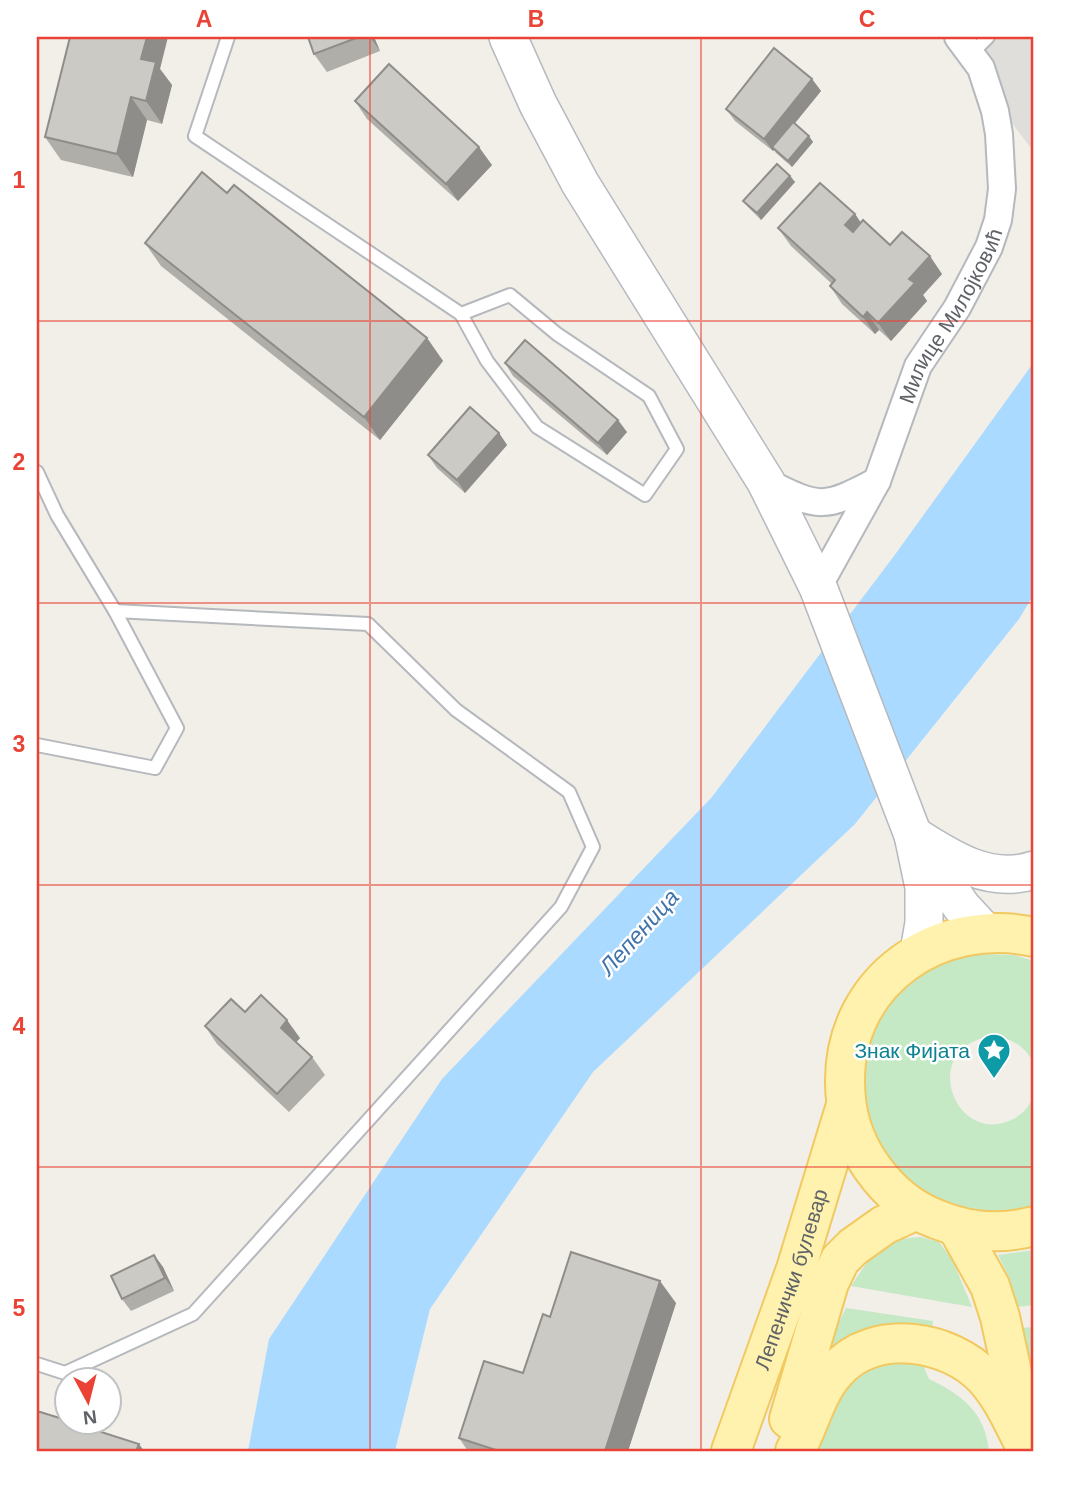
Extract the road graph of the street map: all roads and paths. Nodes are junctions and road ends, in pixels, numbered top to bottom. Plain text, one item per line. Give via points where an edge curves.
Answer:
1 (228, 37) edge
2 (508, 37) edge
3 (972, 43) edge
4 (461, 314) junction
5 (37, 472) edge
6 (877, 481) junction
7 (766, 482) junction
8 (818, 587) junction
9 (115, 611) junction
10 (37, 745) edge
11 (913, 835) junction
12 (1034, 870) edge
13 (1018, 931) edge
14 (919, 952) junction
15 (846, 1105) junction
16 (918, 1210) junction
17 (1034, 1226) edge
18 (957, 1227) junction
19 (37, 1364) edge
20 (731, 1451) edge
21 (780, 1451) edge
22 (795, 1451) edge
23 (1029, 1451) edge

1 - 4 lane via 195,136
2 - 7 street via 579,183
3 - 6 street, Милице Милојковић via 999,134 1002,189 998,220 957,308 918,366
4 - 4 lane via 510,295 557,334 649,396 677,449 645,495 537,427 487,360
5 - 9 lane via 57,515
6 - 7 street via 838,502 816,503
6 - 8 street, Милице Милојковић
7 - 8 street
8 - 11 street
9 - 10 lane via 177,728 155,768
9 - 19 lane via 368,624 456,710 569,792 593,847 561,906 193,1314 65,1373
11 - 12 street via 973,869 1014,874
11 - 13 street via 961,906
11 - 14 street via 924,887
13 - 14 main road via 951,938
14 - 15 main road via 882,982 856,1024 845,1072
15 - 16 main road via 866,1159 890,1189
15 - 20 main road, Лепенички булевар via 796,1269
16 - 18 main road
16 - 21 main road, Лепенички булевар via 884,1225 840,1260 829,1283
17 - 18 main road via 1004,1231
18 - 23 main road via 990,1286 1000,1317
22 - 23 main road via 815,1404 838,1368 860,1353 907,1343 939,1349 985,1378

